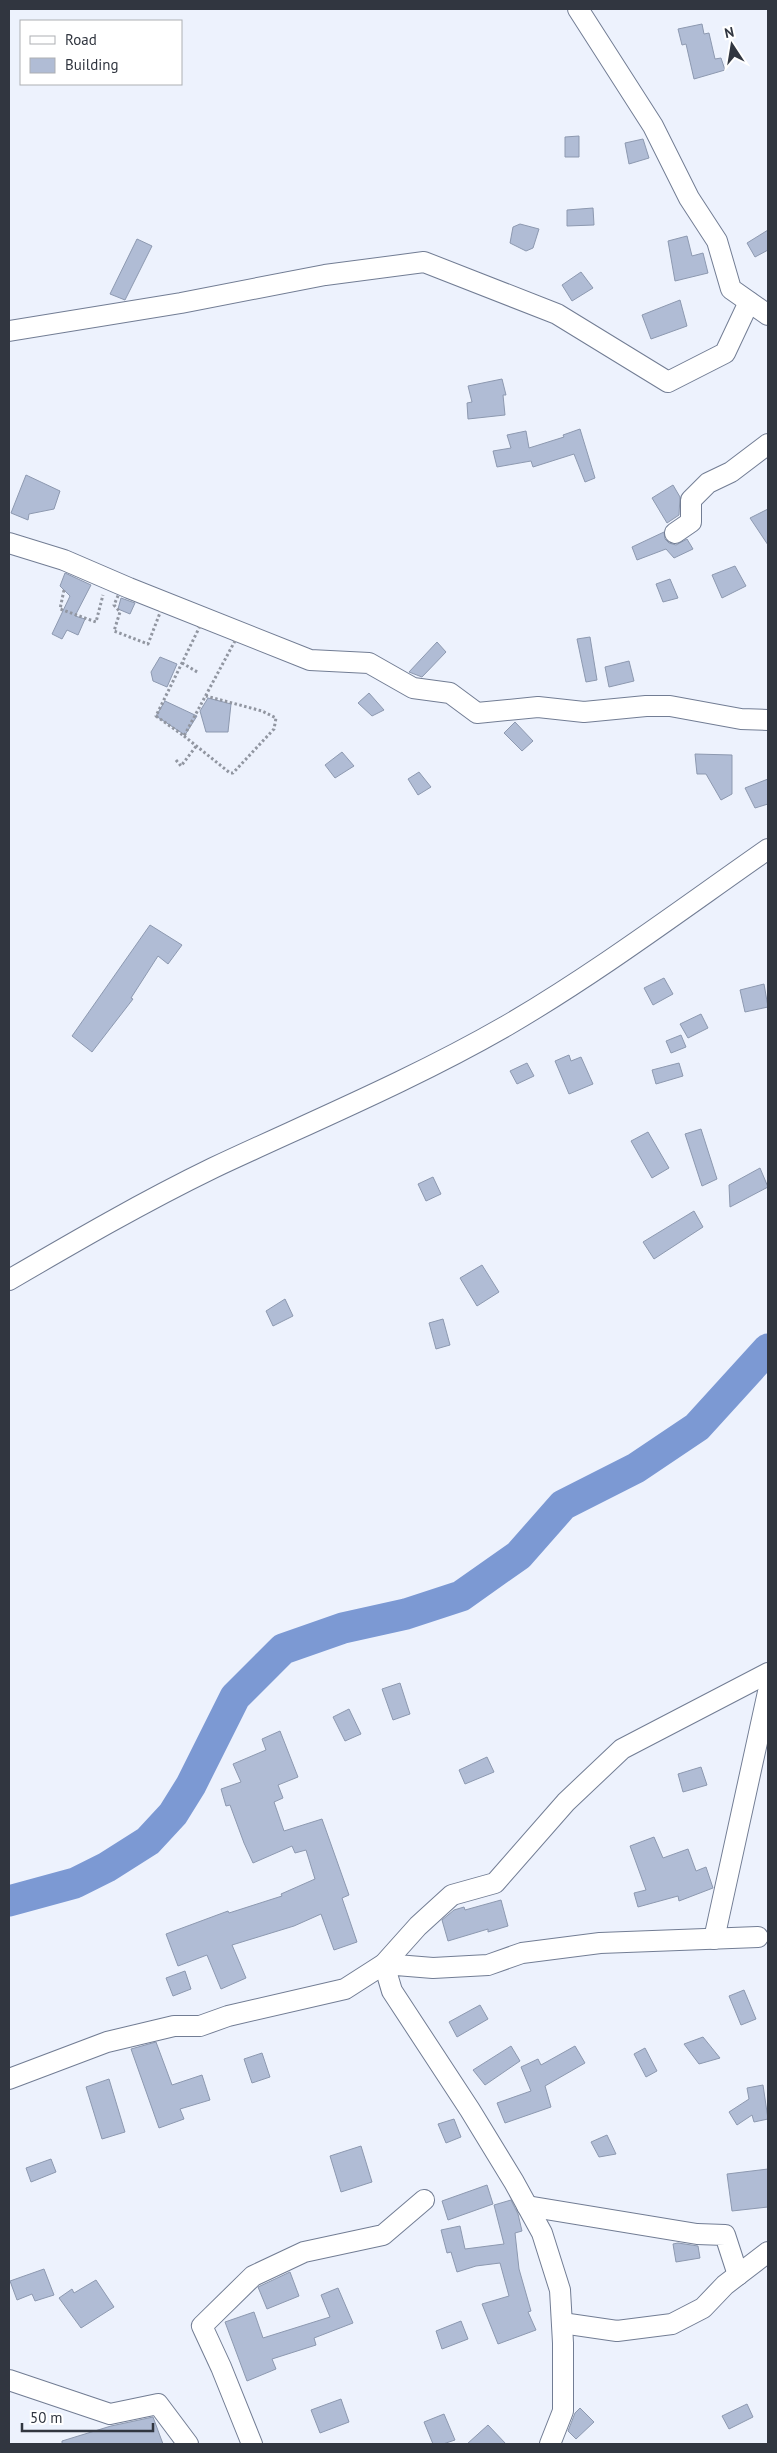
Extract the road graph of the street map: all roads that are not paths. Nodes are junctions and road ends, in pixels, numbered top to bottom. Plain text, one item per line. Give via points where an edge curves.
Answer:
1 (578, 9) edge
2 (749, 302) junction
3 (768, 315) edge
4 (9, 331) edge
5 (768, 444) edge
6 (675, 533) dead end
7 (9, 542) edge
8 (768, 720) edge
9 (768, 849) edge
10 (9, 1280) edge
11 (768, 1673) edge
12 (768, 1692) edge
13 (758, 1937) dead end
14 (714, 1939) junction
15 (384, 1964) junction
16 (9, 2080) edge
17 (424, 2200) dead end
18 (527, 2206) junction
19 (768, 2252) edge
20 (738, 2275) junction
21 (562, 2323) junction
22 (9, 2380) edge
23 (188, 2444) edge
24 (252, 2444) edge
25 (550, 2444) edge

1 - 2 street via 653,126 689,198 717,242 731,289
2 - 3 street
2 - 4 street via 725,353 668,382 557,314 424,262 325,275 181,304
5 - 6 street via 731,472 708,483 691,500 691,522
7 - 8 street via 64,560 310,660 369,663 413,688 450,693 477,713 538,707 584,712 662,706 741,719
9 - 10 street via 580,980 505,1026 98,1227
11 - 15 street via 622,1749 566,1802 496,1883 452,1895
12 - 14 street
13 - 14 street
14 - 15 street via 600,1943 522,1953 488,1965 433,1968
15 - 16 street via 345,1989 228,2016 200,2026 174,2026 107,2042
15 - 18 street via 392,1991 470,2110
17 - 24 street via 383,2235 304,2252 253,2276 202,2326
18 - 20 street via 679,2231 725,2235
18 - 21 street via 542,2232 560,2290
19 - 20 street
20 - 21 street via 703,2308 672,2324 617,2331
21 - 25 street via 563,2411
22 - 23 street via 110,2414 158,2404

